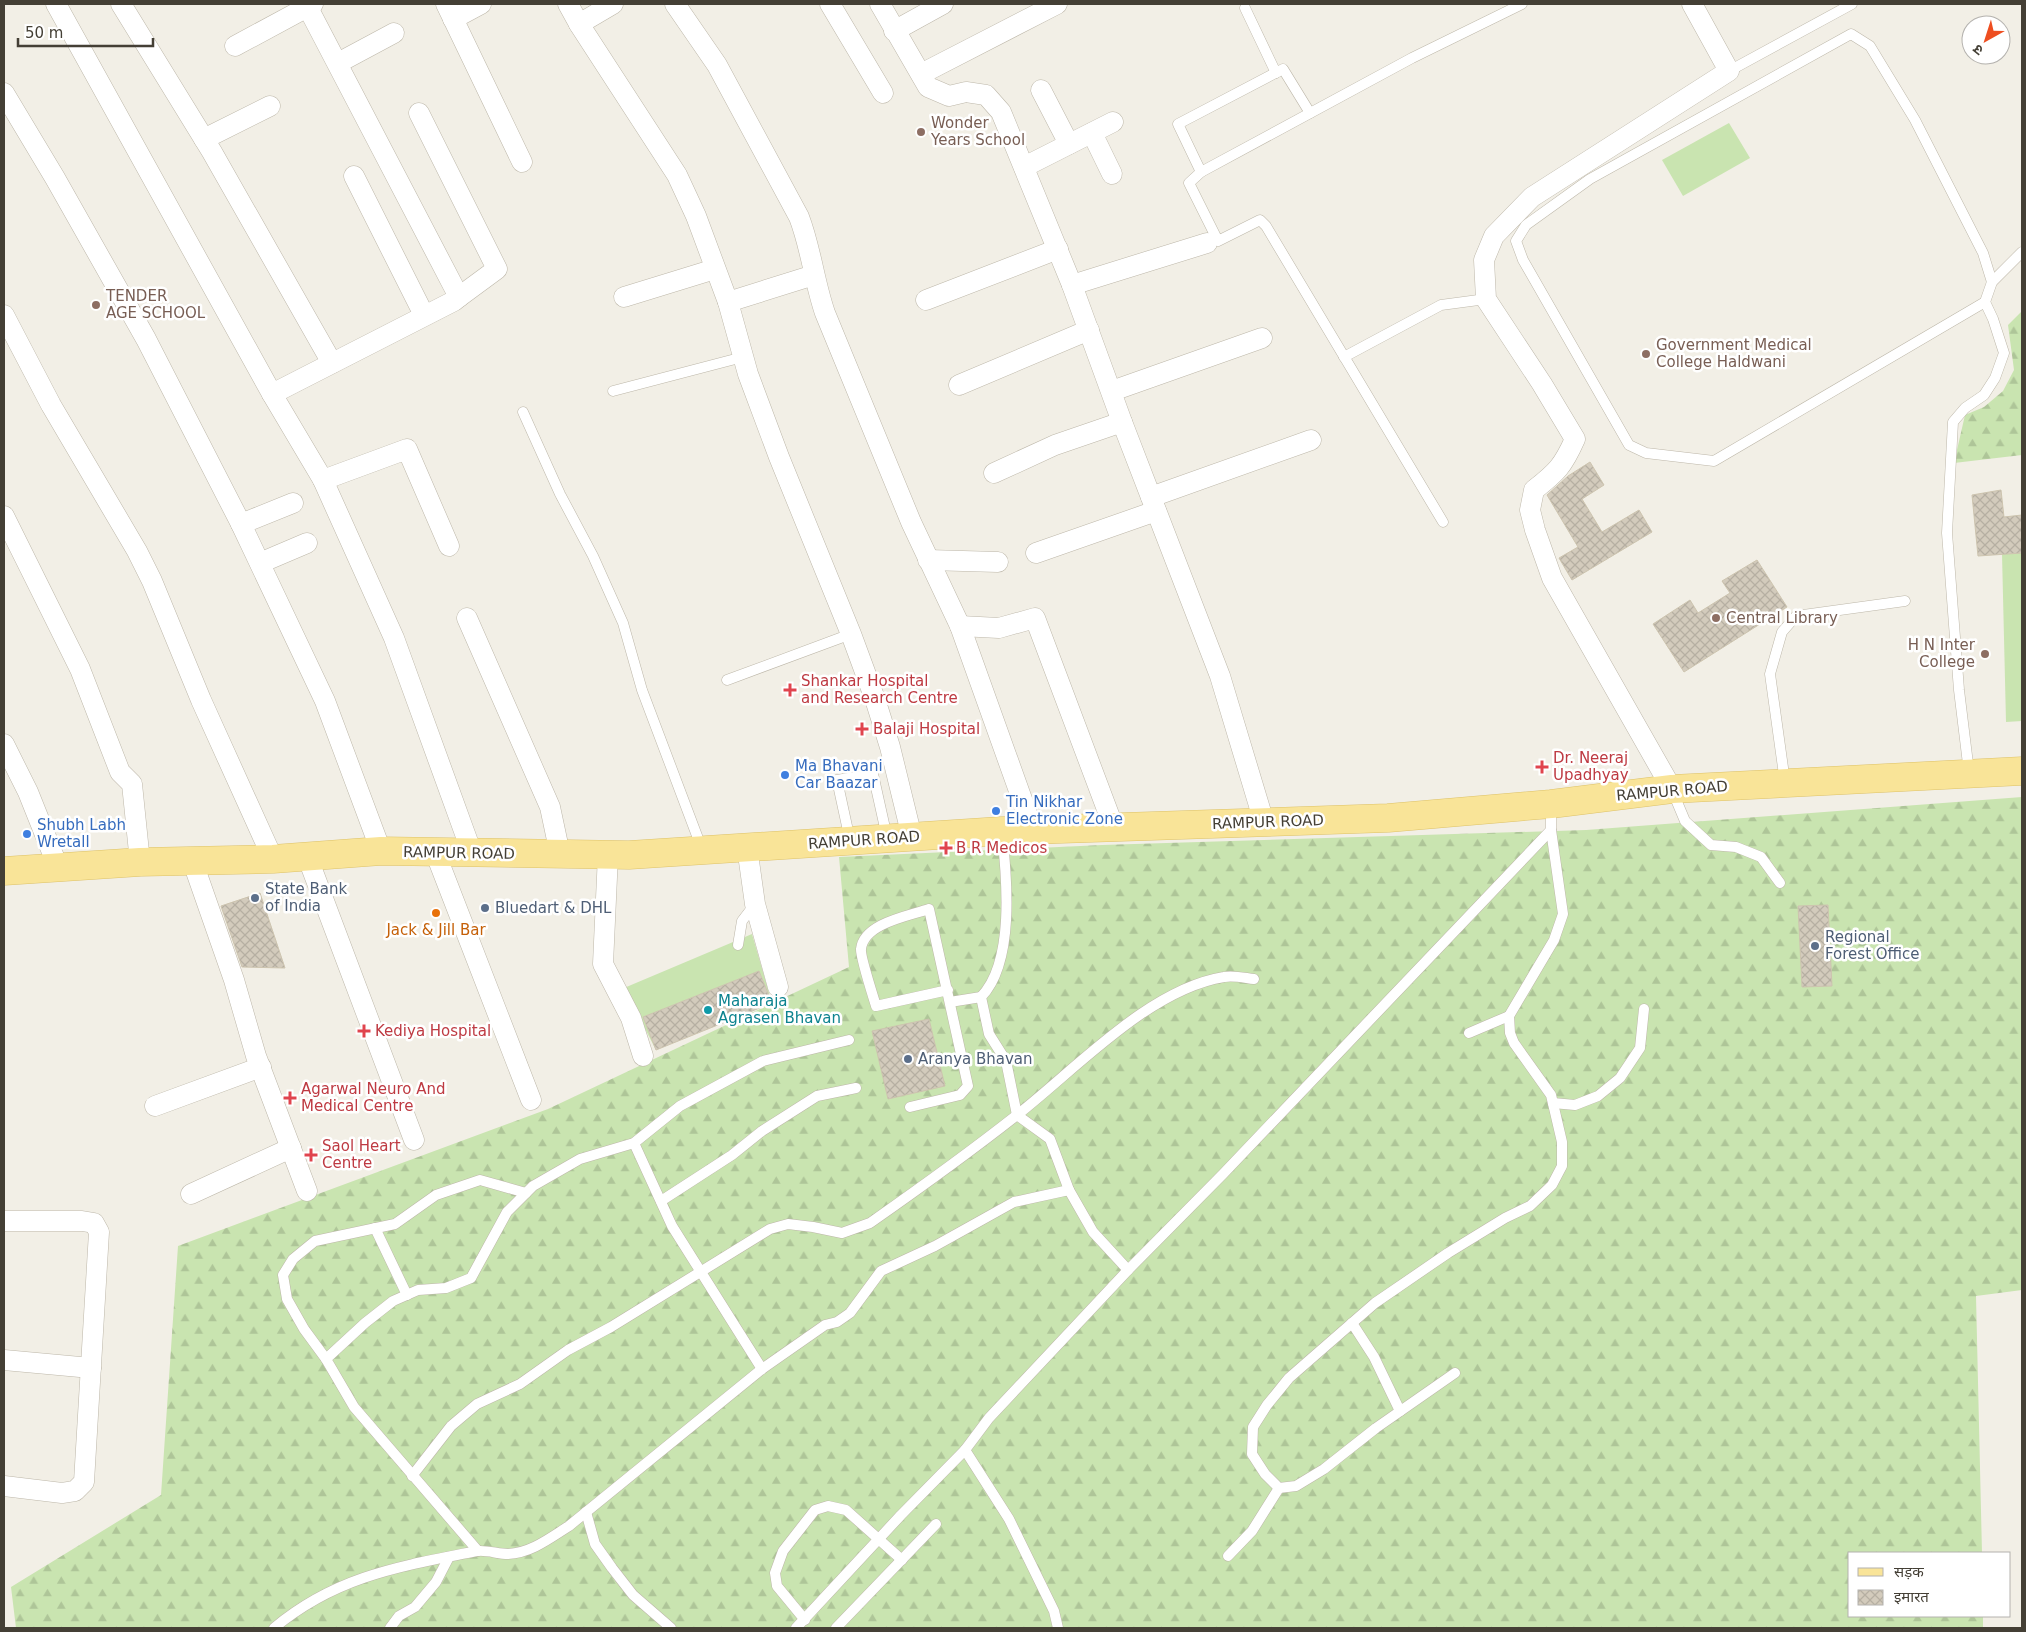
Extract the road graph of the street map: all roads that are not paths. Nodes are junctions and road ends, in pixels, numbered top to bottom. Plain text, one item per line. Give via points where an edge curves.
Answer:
1 (56, 4) edge
2 (121, 4) edge
3 (482, 4) edge
4 (568, 4) edge
5 (613, 4) edge
6 (675, 4) edge
7 (830, 4) edge
8 (880, 4) edge
9 (943, 4) edge
10 (1057, 4) edge
11 (1522, 4) edge
12 (1692, 4) edge
13 (1852, 4) edge
14 (309, 5) edge
15 (1245, 8) dead end
16 (449, 11) edge
17 (579, 24) junction
18 (894, 30) junction
19 (394, 33) dead end
20 (235, 46) dead end
21 (338, 63) junction
22 (1729, 71) junction
23 (1276, 73) junction
24 (920, 74) junction
25 (1041, 90) dead end
26 (4, 93) edge
27 (883, 94) dead end
28 (270, 106) dead end
29 (419, 113) dead end
30 (1310, 113) junction
31 (1113, 122) dead end
32 (1092, 133) junction
33 (204, 139) junction
34 (1069, 144) junction
35 (522, 162) dead end
36 (1024, 167) junction
37 (1201, 172) junction
38 (1112, 174) dead end
39 (354, 176) dead end
40 (1207, 243) dead end
41 (1058, 249) junction
42 (2022, 252) edge
43 (715, 270) junction
44 (814, 275) junction
45 (1992, 282) junction
46 (1072, 285) junction
47 (459, 297) junction
48 (624, 297) dead end
49 (1486, 299) junction
50 (926, 300) dead end
51 (728, 302) junction
52 (1985, 302) junction
53 (4, 315) edge
54 (424, 315) junction
55 (1090, 330) junction
56 (1262, 338) dead end
57 (743, 357) junction
58 (1344, 357) junction
59 (332, 364) junction
60 (959, 385) dead end
61 (614, 391) dead end
62 (1112, 391) junction
63 (272, 394) junction
64 (523, 412) dead end
65 (1122, 422) junction
66 (1311, 440) dead end
67 (994, 473) dead end
68 (323, 480) junction
69 (293, 503) dead end
70 (1154, 504) junction
71 (4, 516) edge
72 (1443, 522) dead end
73 (242, 524) junction
74 (307, 543) dead end
75 (449, 546) dead end
76 (1036, 553) dead end
77 (928, 560) junction
78 (998, 562) dead end
79 (260, 563) junction
80 (1904, 601) dead end
81 (467, 618) dead end
82 (960, 626) junction
83 (851, 634) junction
84 (727, 680) dead end
85 (4, 744) edge
86 (2022, 771) edge
87 (1969, 773) junction
88 (1786, 783) junction
89 (1672, 789) junction
90 (1551, 817) junction
91 (1264, 822) junction
92 (1114, 828) junction
93 (1034, 830) junction
94 (1002, 831) junction
95 (900, 837) junction
96 (850, 841) junction
97 (747, 847) junction
98 (702, 850) junction
99 (381, 851) junction
100 (436, 852) junction
101 (472, 853) junction
102 (560, 854) junction
103 (608, 855) junction
104 (307, 856) junction
105 (273, 859) junction
106 (192, 860) junction
107 (140, 862) junction
108 (58, 868) junction
109 (4, 871) edge
110 (1780, 883) dead end
111 (755, 904) junction
112 (738, 945) dead end
113 (1254, 979) dead end
114 (778, 987) dead end
115 (948, 990) junction
116 (981, 997) junction
117 (950, 1002) junction
118 (1644, 1009) dead end
119 (1509, 1016) junction
120 (1469, 1034) dead end
121 (848, 1040) dead end
122 (643, 1056) dead end
123 (260, 1067) junction
124 (856, 1088) dead end
125 (532, 1100) dead end
126 (1553, 1103) junction
127 (155, 1106) dead end
128 (910, 1107) dead end
129 (1017, 1115) junction
130 (414, 1140) dead end
131 (634, 1143) junction
132 (291, 1148) junction
133 (1069, 1190) junction
134 (307, 1191) dead end
135 (526, 1193) junction
136 (191, 1194) dead end
137 (661, 1201) junction
138 (4, 1222) edge
139 (375, 1228) junction
140 (1128, 1270) junction
141 (701, 1271) junction
142 (407, 1295) junction
143 (1352, 1323) junction
144 (326, 1359) junction
145 (4, 1360) edge
146 (91, 1368) junction
147 (762, 1369) junction
148 (1455, 1373) dead end
149 (1400, 1411) junction
150 (966, 1450) junction
151 (412, 1476) junction
152 (4, 1486) edge
153 (1278, 1488) junction
154 (586, 1512) junction
155 (936, 1524) dead end
156 (880, 1538) junction
157 (478, 1551) junction
158 (1228, 1556) dead end
159 (449, 1557) junction
160 (902, 1560) junction
161 (805, 1620) junction
162 (274, 1628) edge
163 (390, 1628) edge
164 (671, 1628) edge
165 (796, 1628) edge
166 (836, 1628) edge
167 (1058, 1628) edge

1 - 63 street
2 - 33 street
3 - 16 street
4 - 17 street
5 - 17 street
6 - 44 street via 717,65 799,217
7 - 27 street
8 - 18 street
9 - 18 street
10 - 24 street
11 - 30 lane
12 - 22 street
13 - 22 lane
14 - 20 street
14 - 21 street
15 - 23 lane
16 - 35 street
17 - 43 street via 677,175
18 - 24 street
19 - 21 street
21 - 47 street
22 - 49 street via 1532,197 1494,236 1484,260
23 - 30 lane via 1283,69
23 - 37 lane via 1178,124
24 - 36 street via 928,87 949,96 966,92 986,95 1001,112
25 - 34 street
26 - 73 street via 146,339
28 - 33 street
29 - 47 street via 498,270
30 - 37 lane
31 - 32 street
32 - 34 street
32 - 38 street
33 - 59 street
34 - 36 street
36 - 41 street
37 - 58 lane via 1189,183 1218,241 1260,220
39 - 54 street
40 - 46 street
41 - 46 street
41 - 50 street
42 - 45 lane
43 - 48 street
43 - 51 street
44 - 51 street
44 - 77 street via 824,313
45 - 52 lane
45 - 52 lane via 1983,253 1915,120 1870,46 1851,34 1590,179 1526,225 1516,241 1523,260 1629,445 1646,453 1714,461
46 - 55 street
47 - 54 street
49 - 58 lane via 1441,305
49 - 89 street via 1575,439 1564,462 1534,490 1530,510 1552,578
51 - 57 street
52 - 87 lane via 2004,353 1995,378 1984,395 1965,408 1953,422 1947,533
53 - 105 street via 51,406 152,581 201,700
54 - 59 street
55 - 60 street
55 - 62 street
56 - 62 street
57 - 61 lane
57 - 83 street via 779,457
58 - 72 lane
59 - 63 street
62 - 65 street
63 - 68 street
64 - 98 lane via 623,623 642,690
65 - 67 street via 1055,445
65 - 70 street
66 - 70 street
68 - 75 street via 407,449
68 - 101 street via 394,638
69 - 73 street
70 - 76 street
70 - 91 street via 1220,676
71 - 107 street via 80,668 120,772 132,784
73 - 79 street
74 - 79 street
77 - 78 street
77 - 82 street
79 - 99 street via 325,701
80 - 88 lane via 1796,616 1782,632 1770,674
81 - 102 street via 550,807
82 - 92 street via 999,628 1035,618
82 - 93 street
83 - 84 lane
83 - 95 street via 890,747
85 - 108 street via 28,792
86 - 87 main road, RAMPUR ROAD
87 - 88 main road, RAMPUR ROAD
88 - 89 main road, RAMPUR ROAD
89 - 90 main road, RAMPUR ROAD
89 - 110 lane via 1684,821 1711,845 1736,847 1761,856
90 - 91 main road, RAMPUR ROAD
90 - 119 lane via 1563,914 1554,940
90 - 140 lane via 1223,1174
91 - 92 main road, RAMPUR ROAD
92 - 93 main road, RAMPUR ROAD
93 - 94 main road, RAMPUR ROAD
94 - 95 main road, RAMPUR ROAD
94 - 116 lane via 1003,945 997,972
95 - 96 main road, RAMPUR ROAD
95 - 96 lane via 873,774 837,780
96 - 97 main road, RAMPUR ROAD
97 - 98 main road, RAMPUR ROAD
97 - 111 street
98 - 103 main road, RAMPUR ROAD
99 - 100 main road, RAMPUR ROAD
99 - 104 main road, RAMPUR ROAD
100 - 101 main road, RAMPUR ROAD
100 - 125 street
101 - 102 main road, RAMPUR ROAD
102 - 103 main road, RAMPUR ROAD
103 - 122 street via 603,964 630,1018
104 - 105 main road, RAMPUR ROAD
104 - 130 street
105 - 106 main road, RAMPUR ROAD
106 - 107 main road, RAMPUR ROAD
106 - 123 street
107 - 108 main road, RAMPUR ROAD
108 - 109 main road, RAMPUR ROAD
111 - 112 lane via 742,921
111 - 114 street
113 - 129 lane via 1225,977 1182,990 1106,1039
115 - 115 lane via 929,909 882,924 867,934 861,949 876,1006
115 - 117 lane
116 - 117 lane
116 - 129 lane via 989,1034 1006,1061
117 - 128 lane via 968,1086 960,1095
118 - 126 lane via 1640,1048 1620,1078 1598,1096 1575,1106
119 - 120 lane
119 - 126 lane via 1514,1043 1551,1095
121 - 131 lane via 763,1062 680,1106
123 - 127 street
123 - 132 street
124 - 137 lane via 817,1096
126 - 143 lane via 1562,1142 1562,1166 1552,1184 1530,1206 1448,1253 1375,1303
129 - 133 lane via 1050,1139
129 - 141 lane via 870,1223 842,1233 788,1224 770,1229
131 - 135 lane via 580,1159
131 - 137 lane
132 - 134 street
132 - 136 street
133 - 140 lane via 1093,1232
133 - 147 lane via 1014,1202 935,1246 881,1271 850,1313 825,1325
135 - 139 lane via 480,1180 436,1195 395,1224
135 - 142 lane via 507,1212 471,1278 446,1288 418,1290
137 - 141 lane via 672,1226
138 - 146 street via 94,1223 99,1232
139 - 142 lane
139 - 144 lane via 315,1241 294,1259 283,1275 287,1299
140 - 150 lane via 989,1418
141 - 147 lane
141 - 151 lane via 568,1350 520,1384 477,1404 451,1426
142 - 144 lane via 386,1306
143 - 149 lane via 1374,1357
143 - 153 lane via 1289,1378 1253,1427 1252,1454
144 - 151 lane via 354,1407
145 - 146 street
146 - 152 street via 84,1482 75,1491 62,1492
147 - 154 lane
148 - 149 lane
149 - 153 lane via 1324,1469 1296,1486
150 - 156 lane
150 - 167 lane via 1008,1519 1054,1611
151 - 157 lane
153 - 158 lane via 1252,1531
154 - 157 lane via 535,1548 508,1554
154 - 164 lane via 596,1544 612,1568 634,1595
155 - 160 lane
156 - 160 lane
156 - 161 lane
156 - 161 lane via 846,1510 828,1506 815,1510 783,1551 776,1573 777,1586
157 - 159 lane
159 - 162 lane via 382,1570 337,1587 294,1611
159 - 163 lane via 436,1582
160 - 166 lane
161 - 165 lane

